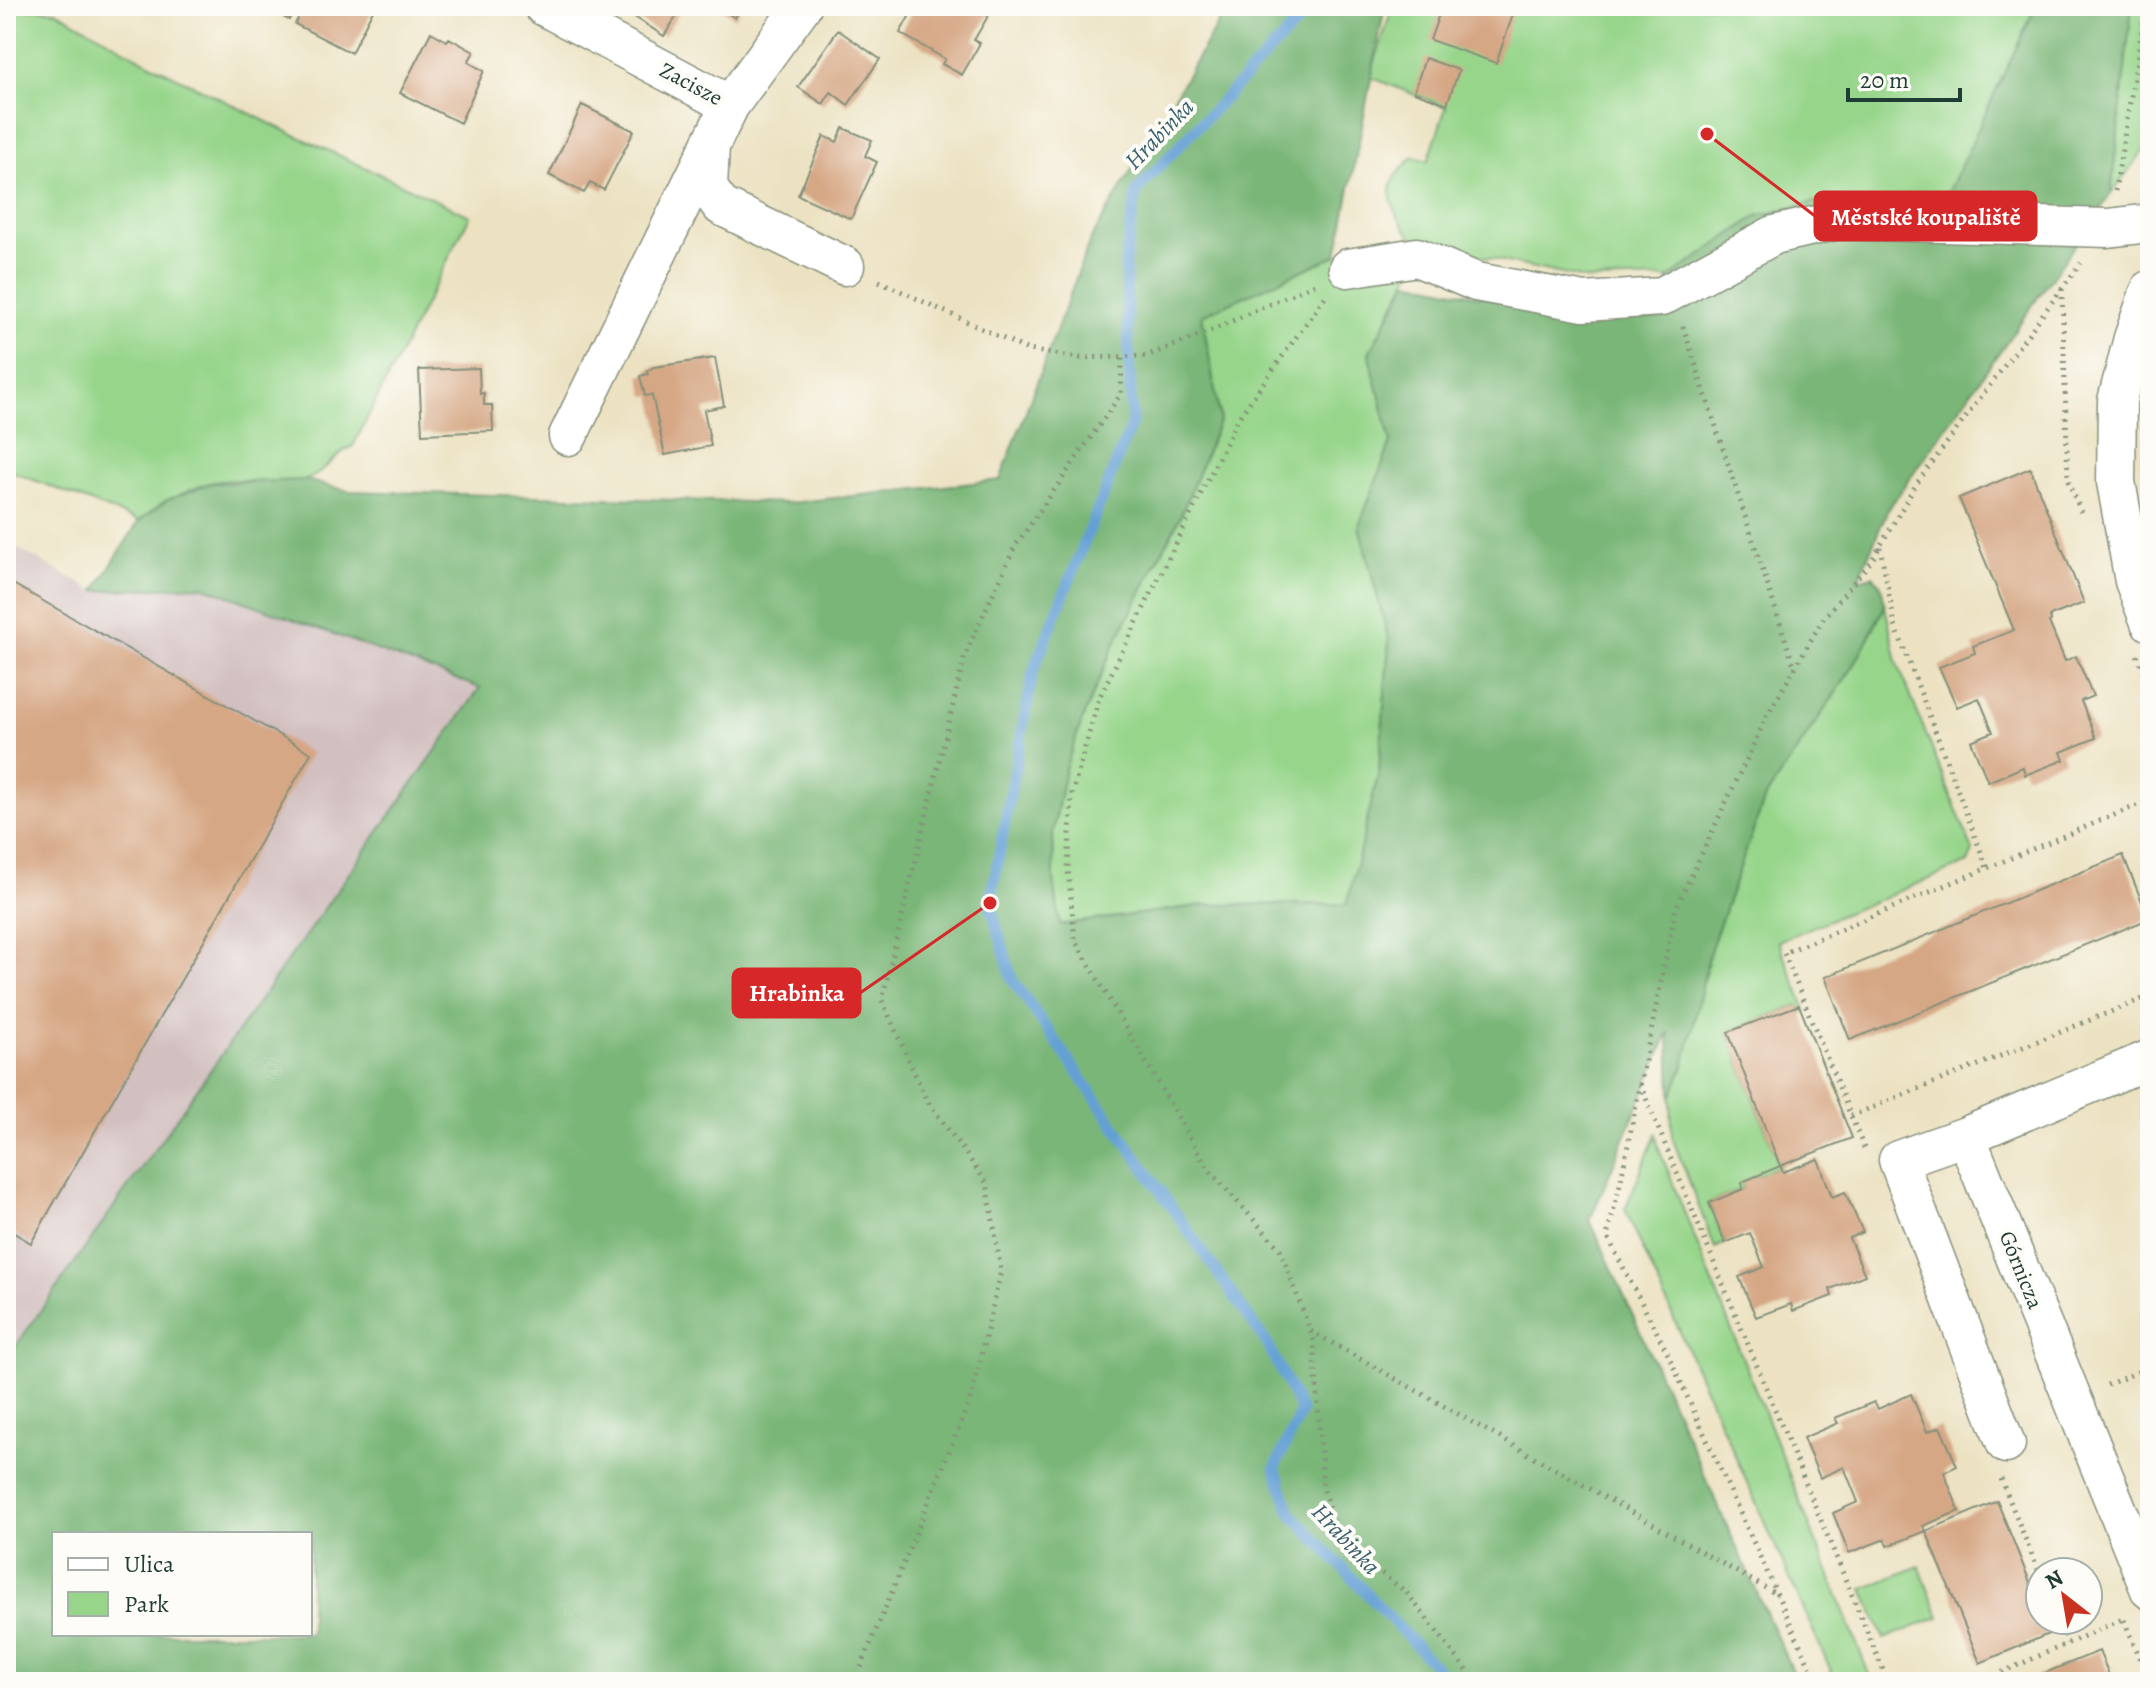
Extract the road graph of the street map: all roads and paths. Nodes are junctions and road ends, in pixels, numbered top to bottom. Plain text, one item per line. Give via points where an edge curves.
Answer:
1 (543, 6) edge
2 (802, 6) edge
3 (2146, 6) edge
4 (730, 105) junction
5 (711, 146) junction
6 (2150, 223) edge
7 (2108, 228) junction
8 (845, 266) joint
9 (1348, 268) junction
10 (2150, 290) edge
11 (1672, 291) junction
12 (1122, 356) junction
13 (568, 436) dead end
14 (1880, 546) junction
15 (2149, 620) edge
16 (1795, 669) junction
17 (1987, 868) dead end
18 (2150, 996) edge
19 (2150, 1059) edge
20 (1640, 1084) junction
21 (1851, 1116) dead end
22 (1966, 1136) junction
23 (1311, 1331) junction
24 (2150, 1367) edge
25 (2109, 1385) dead end
26 (2006, 1444) dead end
27 (1779, 1595) junction
28 (2144, 1602) edge
29 (2124, 1619) junction
30 (2065, 1636) edge
31 (2068, 1643) junction
32 (855, 1682) edge
33 (1476, 1682) edge
34 (1817, 1682) edge
35 (1888, 1682) edge
36 (1980, 1682) edge
37 (2150, 1682) edge

1 - 4 street, Zacisze
2 - 4 street, Zacisze
3 - 7 path
4 - 5 street
5 - 8 street via 708,188 721,206
5 - 13 street
6 - 7 street
7 - 11 street via 1839,220 1774,235
7 - 14 path via 1917,483
8 - 12 path via 1028,350 1080,358
9 - 11 street via 1417,257 1476,282 1584,302 1661,297
9 - 12 path via 1146,356
9 - 23 path via 1239,417 1099,698 1072,794 1068,869 1075,940 1208,1169 1280,1249
10 - 15 street via 2117,401 2116,482 2134,581
11 - 16 path
12 - 32 path via 1121,394 1014,548 965,655 882,1000 926,1099 987,1183 1001,1271 971,1398
14 - 16 path via 1823,619
14 - 17 path via 1895,625
16 - 20 path via 1767,716 1676,908
18 - 21 path
19 - 22 street
20 - 27 path via 1607,1236
20 - 35 path
22 - 26 street via 1898,1160
22 - 28 street, Górnicza
23 - 27 path
23 - 33 path via 1323,1487 1332,1519 1358,1555 1406,1592
24 - 25 path
27 - 34 path
28 - 29 path
29 - 31 path
29 - 37 path
30 - 31 path
31 - 36 path

